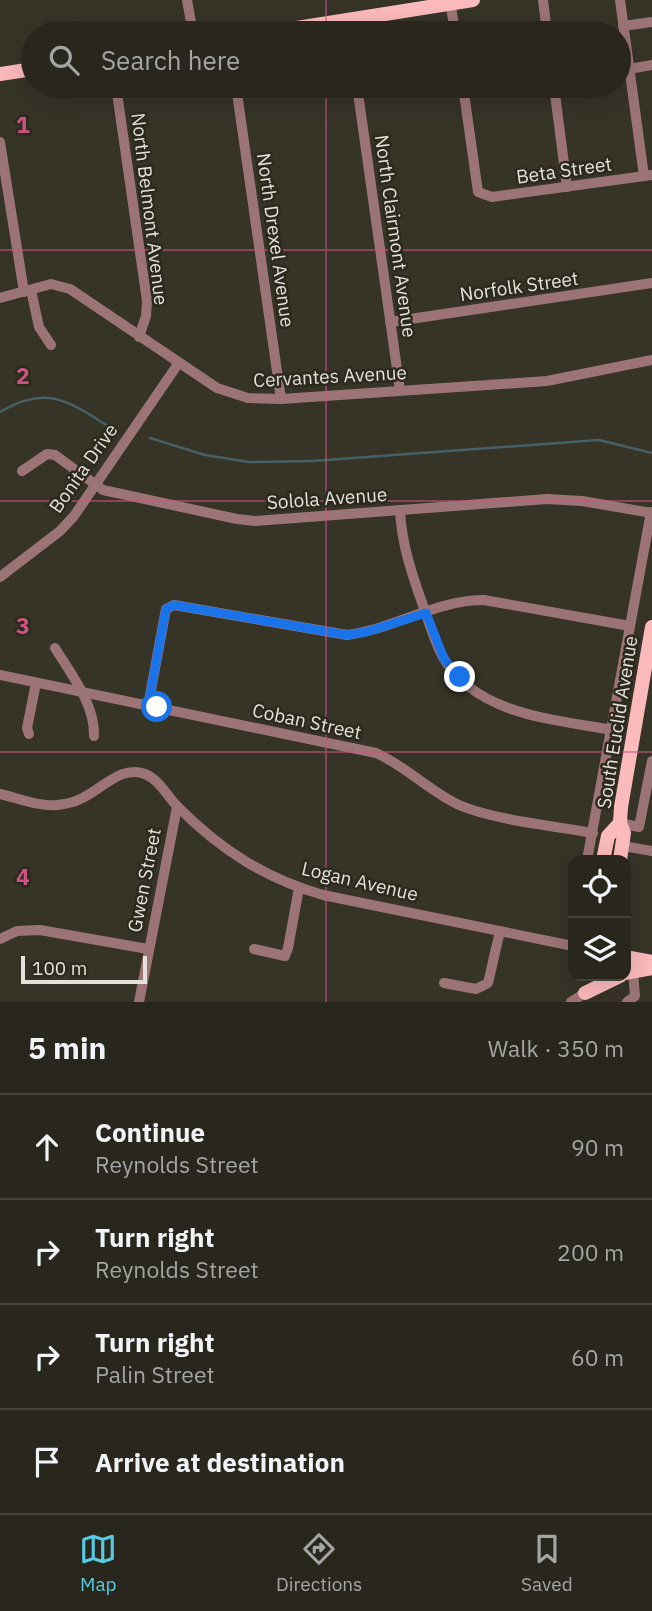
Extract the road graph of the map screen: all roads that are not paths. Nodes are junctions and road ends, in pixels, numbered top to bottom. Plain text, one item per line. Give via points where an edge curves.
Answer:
1 (187, 0) edge
2 (473, 0) edge
3 (543, 0) edge
4 (620, 0) edge
5 (450, 2) edge
6 (191, 21) edge
7 (369, 21) edge
8 (453, 21) edge
9 (546, 21) edge
10 (622, 21) edge
11 (652, 22) edge
12 (631, 25) edge
13 (652, 65) edge
14 (631, 69) edge
15 (21, 71) edge
16 (0, 74) edge
17 (631, 83) edge
18 (118, 98) edge
19 (238, 98) edge
20 (359, 98) edge
21 (465, 98) edge
22 (555, 98) edge
23 (652, 135) edge
24 (639, 137) junction
25 (0, 142) edge
26 (648, 176) edge
27 (566, 187) junction
28 (652, 283) edge
29 (27, 291) junction
30 (0, 299) edge
31 (390, 322) junction
32 (139, 337) junction
33 (51, 345) dead end
34 (652, 360) edge
35 (178, 364) junction
36 (400, 390) junction
37 (281, 399) junction
38 (22, 471) dead end
39 (94, 485) junction
40 (400, 511) junction
41 (652, 512) edge
42 (0, 576) edge
43 (426, 613) junction
44 (630, 626) junction
45 (652, 627) edge
46 (55, 648) dead end
47 (0, 675) edge
48 (36, 683) junction
49 (83, 692) junction
50 (148, 706) junction
51 (611, 730) junction
52 (29, 734) dead end
53 (94, 736) dead end
54 (652, 761) edge
55 (0, 794) edge
56 (177, 807) junction
57 (620, 823) junction
58 (593, 833) junction
59 (652, 851) edge
60 (621, 853) edge
61 (588, 855) edge
62 (604, 855) edge
63 (299, 888) junction
64 (499, 931) junction
65 (0, 939) edge
66 (568, 941) edge
67 (148, 949) junction
68 (254, 949) dead end
69 (631, 958) edge
70 (652, 962) edge
71 (652, 968) edge
72 (631, 972) edge
73 (588, 981) edge
74 (613, 981) edge
75 (629, 981) edge
76 (444, 983) dead end
77 (585, 999) edge
78 (139, 1002) edge
79 (571, 1002) edge
80 (626, 1002) edge

1 - 6 street
2 - 5 main road
3 - 9 street
4 - 10 street
5 - 7 main road
5 - 8 street
11 - 12 street
13 - 14 street
15 - 16 main road
17 - 24 street
18 - 32 street, North Belmont Avenue via 146,301
19 - 37 street, North Drexel Avenue
20 - 31 street, North Clairmont Avenue
21 - 27 street, Beta Street via 478,192 492,197
22 - 27 street
23 - 24 street
24 - 26 street
25 - 29 street
26 - 27 street, Beta Street
28 - 31 street, Norfolk Street
29 - 30 street, Cervantes Avenue
29 - 32 street, Cervantes Avenue via 51,285 70,289
29 - 33 street via 39,327
31 - 36 street, North Clairmont Avenue
32 - 35 street, Cervantes Avenue
34 - 36 street, Cervantes Avenue via 547,380
35 - 37 street, Cervantes Avenue via 230,394
35 - 39 street, Bonita Drive
36 - 37 street, Cervantes Avenue
38 - 39 street, Solola Avenue via 47,454 55,455
39 - 40 street, Solola Avenue via 255,521
39 - 42 street, Bonita Drive via 60,531
40 - 41 street, Solola Avenue via 547,499
40 - 43 street via 404,551
41 - 44 street
43 - 44 street via 449,604 484,600
43 - 50 street via 347,635 174,605 166,609
43 - 51 street via 444,659 491,701 527,714
44 - 51 street
45 - 57 main road, South Euclid Avenue
46 - 49 street
47 - 48 street, Coban Street
48 - 49 street, Coban Street
48 - 52 street
49 - 50 street, Coban Street
49 - 53 street
50 - 58 street, Coban Street via 376,753 397,762 444,797 475,811
51 - 58 street
54 - 57 street via 639,827
55 - 56 street, Logan Avenue via 57,805 79,800 133,772 152,778
56 - 63 street, Logan Avenue via 231,854
56 - 67 street, Gwen Street
57 - 60 main road, South Euclid Avenue via 624,833
57 - 62 main road, South Euclid Avenue via 608,836
58 - 61 street
59 - 60 street
63 - 64 street, Logan Avenue
63 - 68 street via 285,956
64 - 66 street, Logan Avenue
64 - 76 street via 488,983 476,989
65 - 67 street via 17,931 40,930
67 - 78 street, Gwen Street
69 - 70 main road
71 - 72 main road
73 - 77 main road
74 - 77 main road
75 - 80 street via 635,996
77 - 79 street

